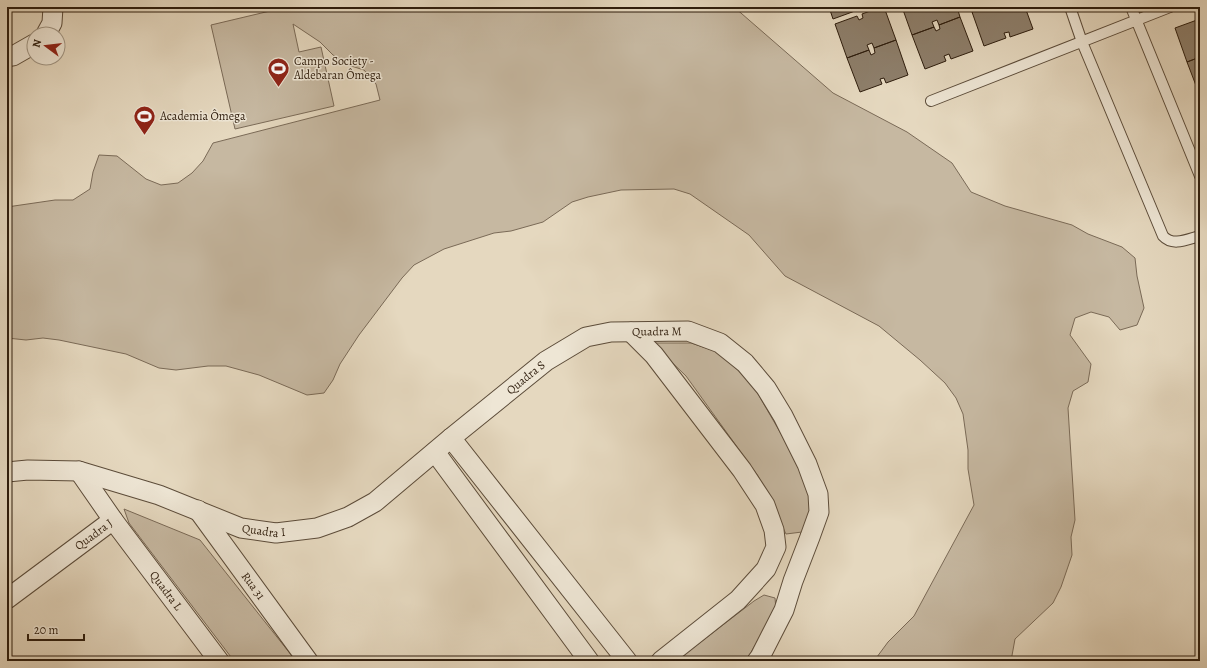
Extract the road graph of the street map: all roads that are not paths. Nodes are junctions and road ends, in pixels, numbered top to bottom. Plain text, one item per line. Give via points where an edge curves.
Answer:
1 (53, 7) edge
2 (1070, 7) edge
3 (1131, 7) edge
4 (1170, 7) edge
5 (1136, 20) junction
6 (50, 26) edge
7 (1082, 42) junction
8 (26, 49) edge
9 (7, 57) edge
10 (931, 100) dead end
11 (1200, 176) edge
12 (1200, 236) edge
13 (631, 332) junction
14 (451, 438) junction
15 (435, 452) junction
16 (79, 471) junction
17 (7, 472) edge
18 (198, 510) junction
19 (113, 520) junction
20 (766, 569) junction
21 (793, 581) junction
22 (7, 599) edge
23 (219, 661) edge
24 (308, 661) edge
25 (589, 661) edge
26 (627, 661) edge
27 (661, 661) edge
28 (756, 661) edge

1 - 6 street
2 - 7 lane
3 - 5 lane
4 - 5 lane
5 - 7 lane
5 - 11 lane
7 - 10 lane
7 - 12 lane via 1164,236 1167,240 1177,242
8 - 9 street
13 - 14 street, Quadra S via 611,332 586,337 546,361
13 - 20 street, Quadra M via 654,355 742,470 765,505 774,530 776,548
13 - 21 street, Quadra M via 688,331 720,343 745,363 766,388 807,464 818,494 819,512
14 - 15 street, Quadra S
14 - 26 street
15 - 18 street, Quadra I via 375,502 348,517 317,528 276,533 241,528
15 - 25 street
16 - 17 street
16 - 18 street, Quadra I via 159,495
16 - 19 street, Quadra J
18 - 24 street, Rua 31
19 - 22 street, Quadra J
19 - 23 street, Quadra L
20 - 21 street
20 - 27 street, Quadra M via 738,600
21 - 28 street, Quadra M via 784,610

